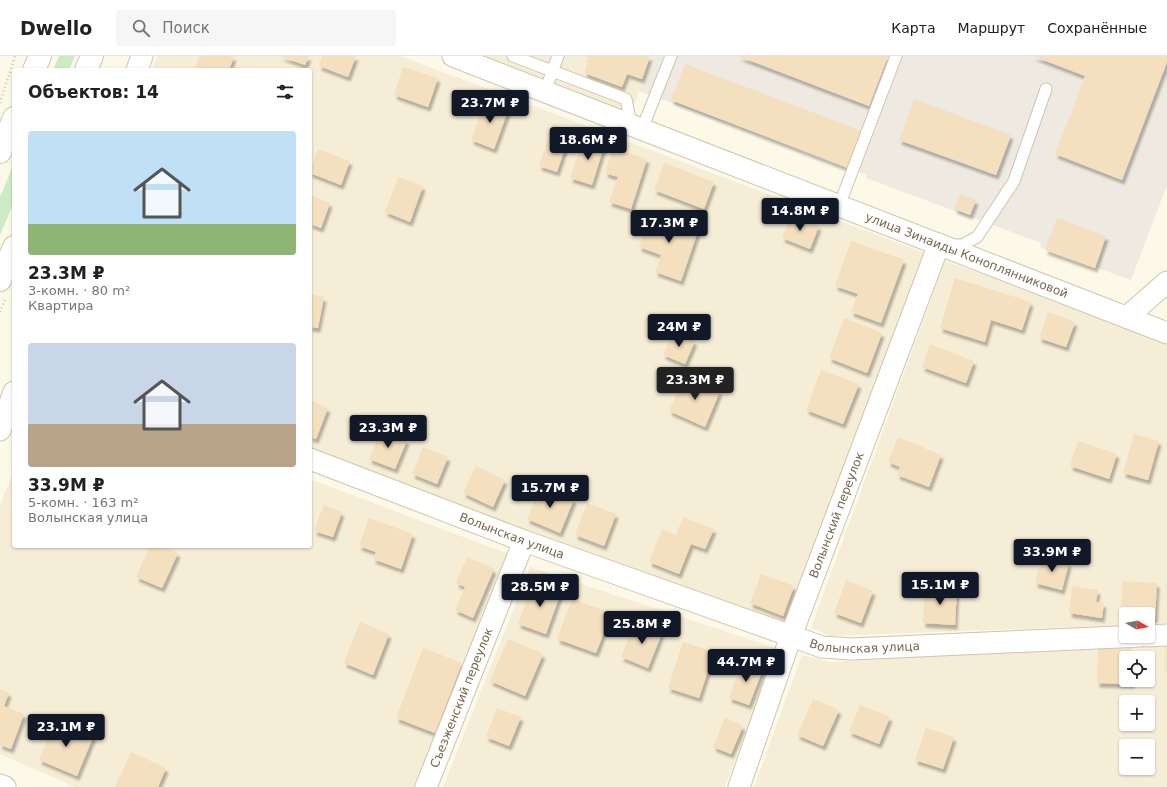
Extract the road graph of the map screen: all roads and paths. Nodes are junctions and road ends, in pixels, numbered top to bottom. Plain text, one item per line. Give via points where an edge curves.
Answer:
1 (15, 56) edge
2 (40, 56) edge
3 (92, 56) edge
4 (142, 56) edge
5 (454, 56) edge
6 (513, 56) edge
7 (558, 56) edge
8 (672, 56) edge
9 (896, 56) edge
10 (35, 68) edge
11 (87, 68) edge
12 (138, 68) edge
13 (553, 71) junction
14 (1046, 89) dead end
15 (545, 91) junction
16 (0, 103) edge
17 (12, 123) edge
18 (637, 127) junction
19 (0, 152) edge
20 (839, 206) junction
21 (939, 244) junction
22 (12, 252) edge
23 (0, 280) edge
24 (1167, 282) edge
25 (1127, 317) junction
26 (1164, 328) edge
27 (12, 397) edge
28 (0, 430) edge
29 (312, 460) edge
30 (524, 541) junction
31 (1167, 635) edge
32 (791, 636) junction
33 (1155, 636) edge
34 (1119, 637) edge
35 (0, 785) edge
36 (5, 787) edge
37 (426, 787) edge
38 (739, 787) edge

1 - 16 path
2 - 10 main road
3 - 11 main road
4 - 12 street
5 - 15 street, улица Зинаиды Коноплянниковой
6 - 13 lane
7 - 13 lane
8 - 18 lane
9 - 20 lane
13 - 15 lane
13 - 18 lane via 626,99
14 - 21 lane via 1014,182 987,223 977,237 962,245
15 - 18 street, улица Зинаиды Коноплянниковой
17 - 19 main road
18 - 20 street, улица Зинаиды Коноплянниковой
20 - 21 street, улица Зинаиды Коноплянниковой
21 - 25 street, улица Зинаиды Коноплянниковой
21 - 32 street, Волынский переулок
22 - 23 main road
24 - 25 street
25 - 26 street, улица Зинаиды Коноплянниковой
27 - 28 street
29 - 30 street, Волынская улица
30 - 32 street, Волынская улица
30 - 37 street, Съезженский переулок
31 - 33 street
32 - 34 street, Волынская улица via 822,647 852,649
32 - 38 street, Волынский переулок
35 - 36 street

